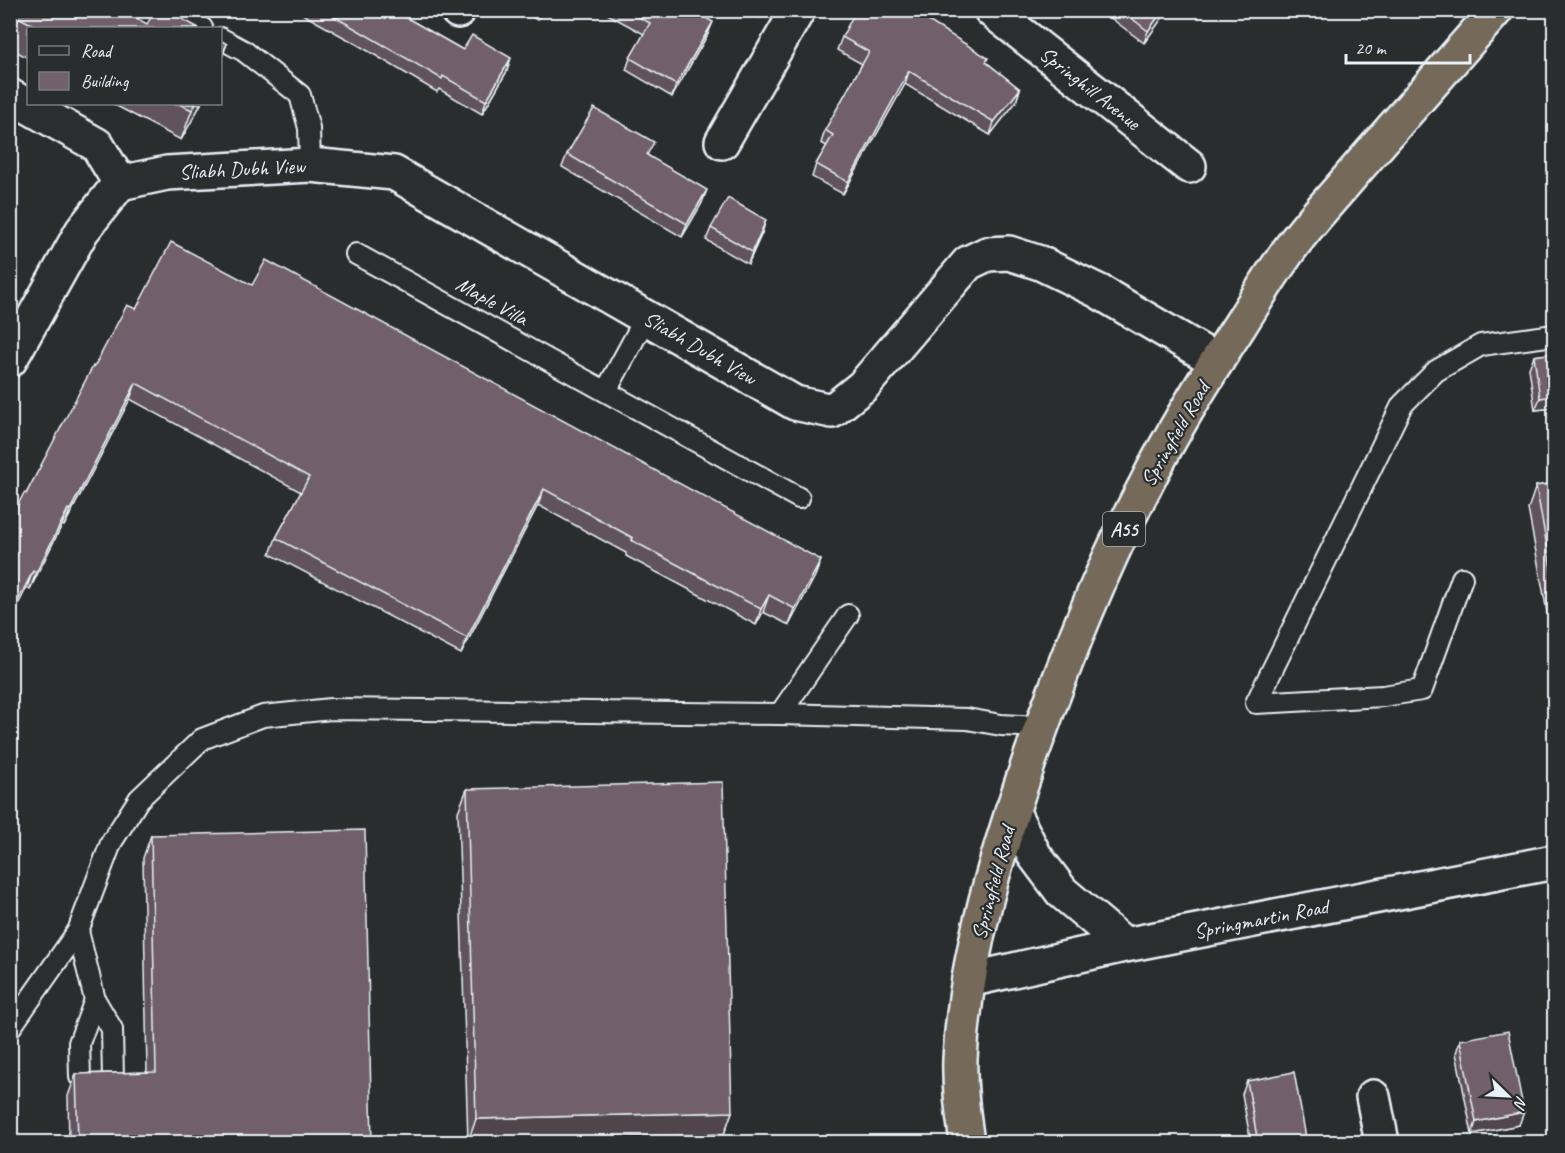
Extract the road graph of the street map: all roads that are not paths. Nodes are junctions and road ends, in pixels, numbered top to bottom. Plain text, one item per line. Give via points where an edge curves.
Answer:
1 (169, 10) edge
2 (798, 10) edge
3 (991, 10) edge
4 (1496, 10) edge
5 (1027, 21) edge
6 (200, 27) edge
7 (222, 39) edge
8 (10, 96) edge
9 (722, 142) dead end
10 (310, 165) junction
11 (1189, 166) dead end
12 (120, 183) junction
13 (356, 254) dead end
14 (646, 317) junction
15 (1554, 335) edge
16 (10, 360) edge
17 (1217, 361) junction
18 (606, 391) junction
19 (799, 498) dead end
20 (1462, 578) dead end
21 (848, 615) dead end
22 (780, 714) junction
23 (1042, 727) junction
24 (1012, 811) junction
25 (1554, 862) edge
26 (78, 931) junction
27 (1125, 945) junction
28 (969, 980) junction
29 (95, 1000) junction
30 (10, 1028) edge
31 (80, 1077) edge
32 (113, 1079) edge
33 (1373, 1098) dead end
34 (967, 1143) edge
35 (1382, 1143) edge

1 - 6 lane
2 - 9 street
3 - 5 street, Springhill Avenue
4 - 17 highway, Springfield Road / A55 via 1283,257
5 - 11 street, Springhill Avenue
7 - 10 lane via 244,51 300,95 309,128
8 - 12 street via 97,145
10 - 12 street, Sliabh Dubh View via 167,173
10 - 14 street, Sliabh Dubh View via 394,173
12 - 16 street via 82,231
13 - 18 lane, Maple Villa
14 - 17 street, Sliabh Dubh View via 795,403 832,411 863,386 968,263 987,254 1009,253 1098,291
14 - 18 lane
15 - 20 lane via 1481,345 1436,372 1402,405 1256,703 1422,690
17 - 23 highway, Springfield Road / A55 via 1130,515
18 - 19 lane, Maple Villa
21 - 22 lane
22 - 23 lane via 967,719
22 - 26 lane via 331,709 263,716 202,739 139,799 111,843
23 - 24 highway, Springfield Road / A55
24 - 27 street via 1035,856 1062,892
24 - 28 highway, Springfield Road / A55 via 990,885
25 - 27 street, Springmartin Road
26 - 29 lane
26 - 30 lane
27 - 28 street, Springmartin Road
28 - 34 highway, Springfield Road / A55 via 960,1061
29 - 31 lane via 79,1043
29 - 32 lane via 111,1029
33 - 35 street

